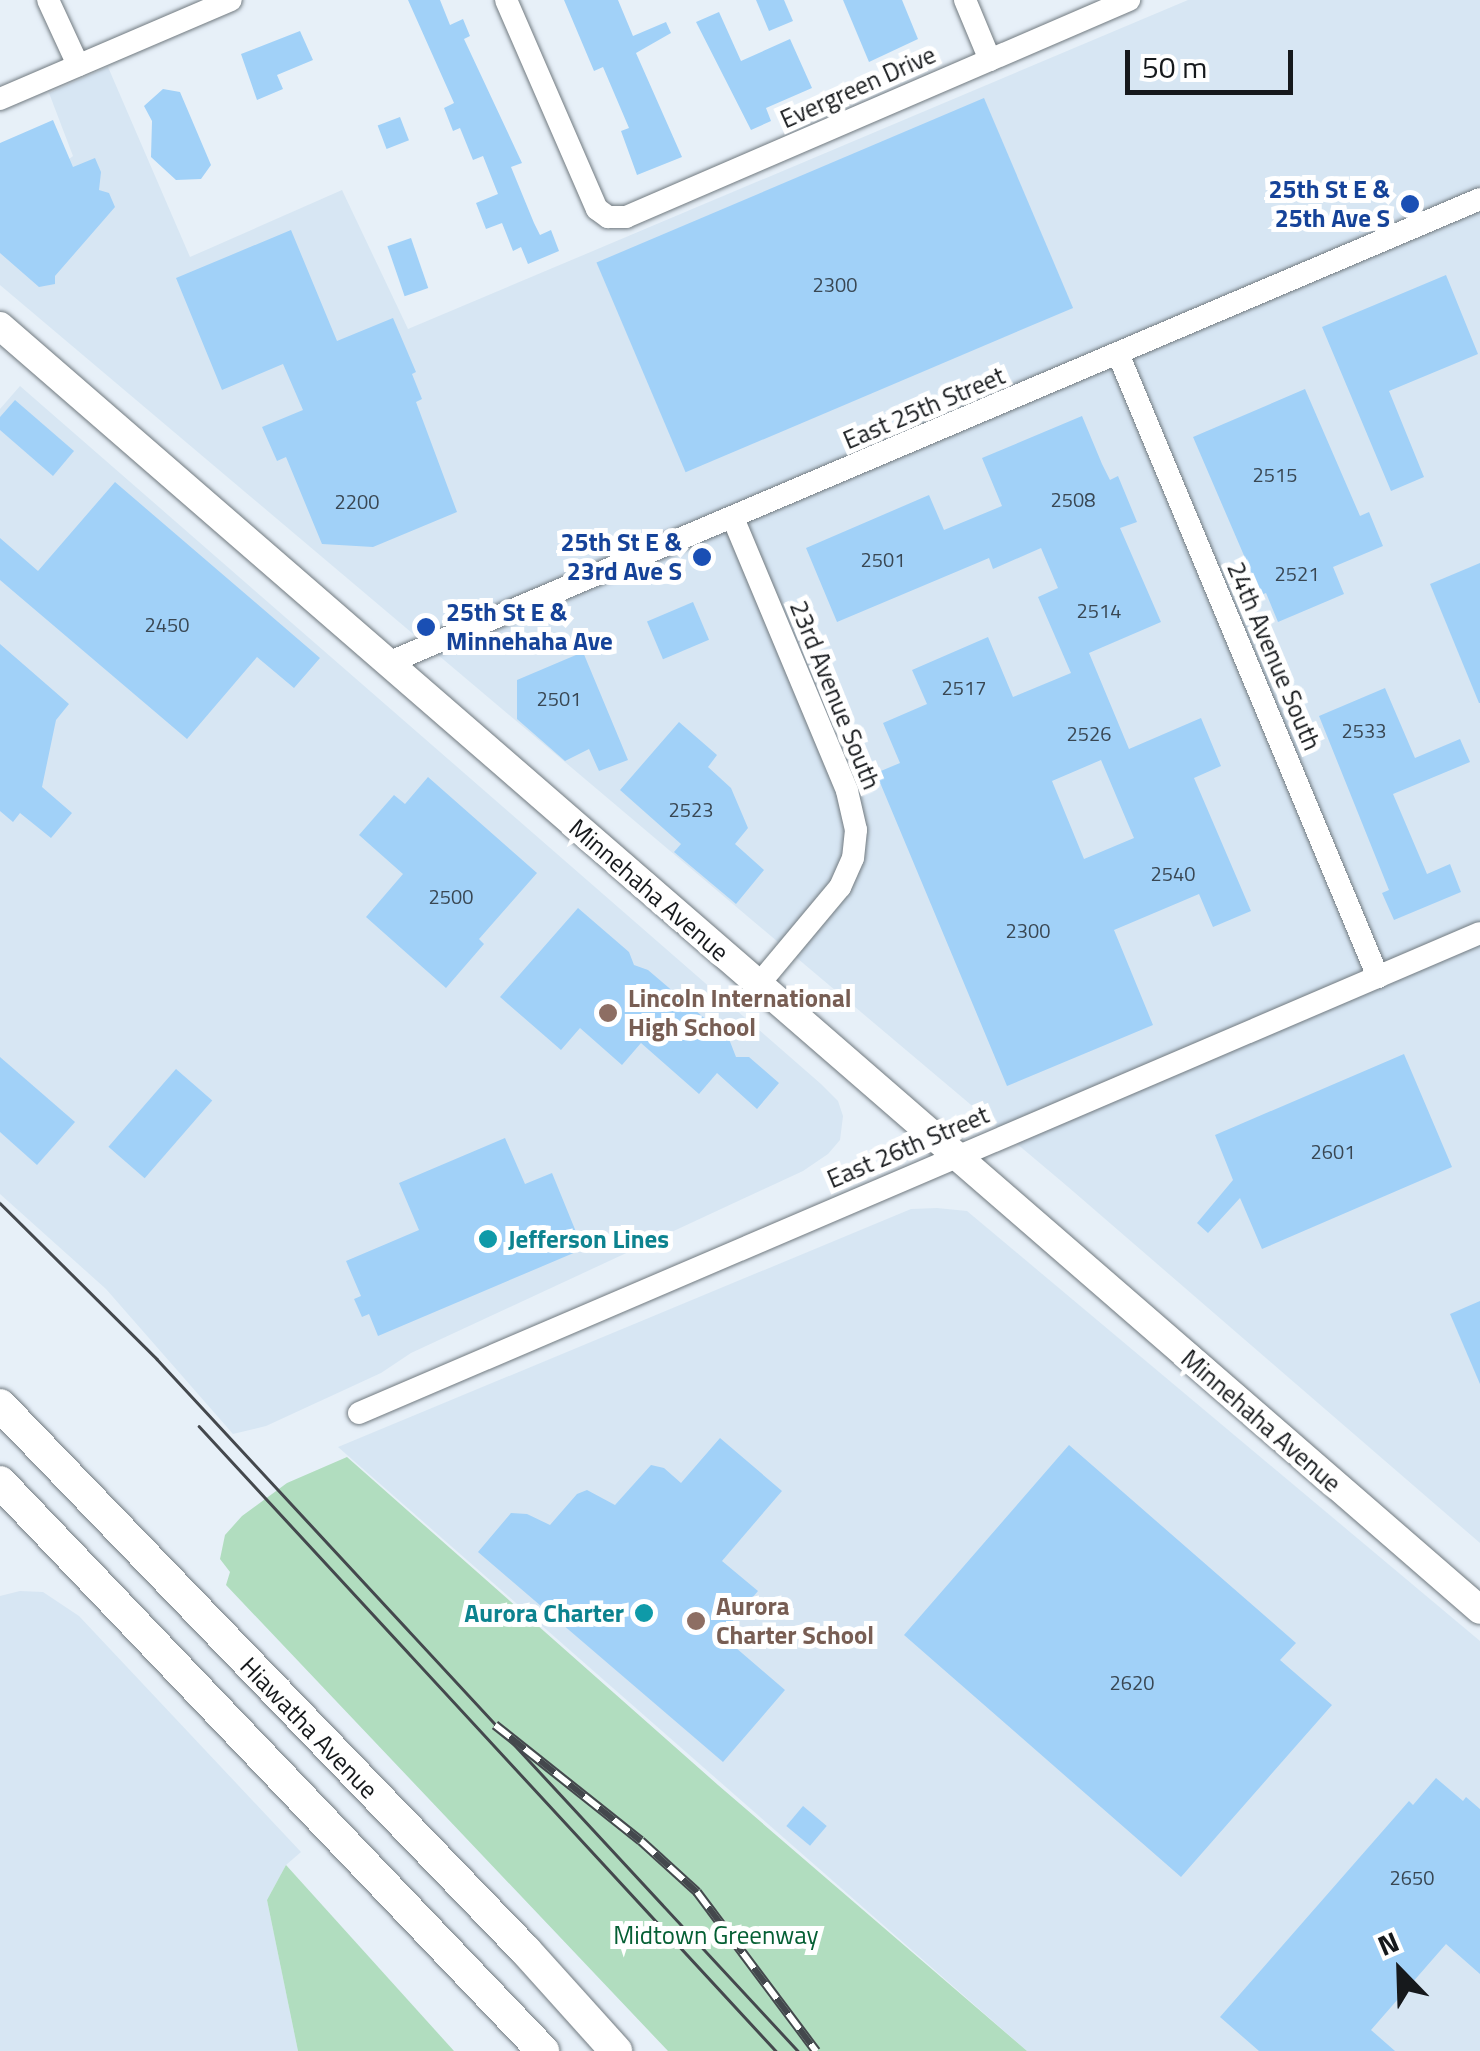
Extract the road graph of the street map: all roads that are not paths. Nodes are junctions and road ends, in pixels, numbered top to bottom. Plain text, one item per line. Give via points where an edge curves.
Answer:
1 (48, 0) edge
2 (231, 0) edge
3 (506, 0) edge
4 (965, 0) edge
5 (1129, 0) edge
6 (990, 60) junction
7 (78, 66) junction
8 (0, 98) edge
9 (1480, 199) edge
10 (0, 326) edge
11 (1119, 356) junction
12 (732, 518) junction
13 (388, 663) junction
14 (1480, 933) edge
15 (1378, 977) junction
16 (758, 985) junction
17 (959, 1154) junction
18 (0, 1405) edge
19 (359, 1413) dead end
20 (0, 1482) edge
21 (1480, 1610) edge
22 (612, 2044) edge
23 (543, 2051) edge

1 - 7 street
2 - 7 street
3 - 6 street, Evergreen Drive via 597,209 608,218 626,217
4 - 6 street
5 - 6 street, Evergreen Drive
7 - 8 street
9 - 11 street, East 25th Street
10 - 13 main road, Minnehaha Avenue
11 - 12 street, East 25th Street
11 - 15 street, 24th Avenue South
12 - 13 street, East 25th Street
12 - 16 street, 23rd Avenue South via 846,791 856,830 840,887
13 - 16 main road, Minnehaha Avenue
14 - 15 street, East 26th Street
15 - 17 street, East 26th Street
16 - 17 main road, Minnehaha Avenue
17 - 19 street, East 26th Street
17 - 21 main road, Minnehaha Avenue
18 - 22 highway, Hiawatha Avenue
20 - 23 highway

